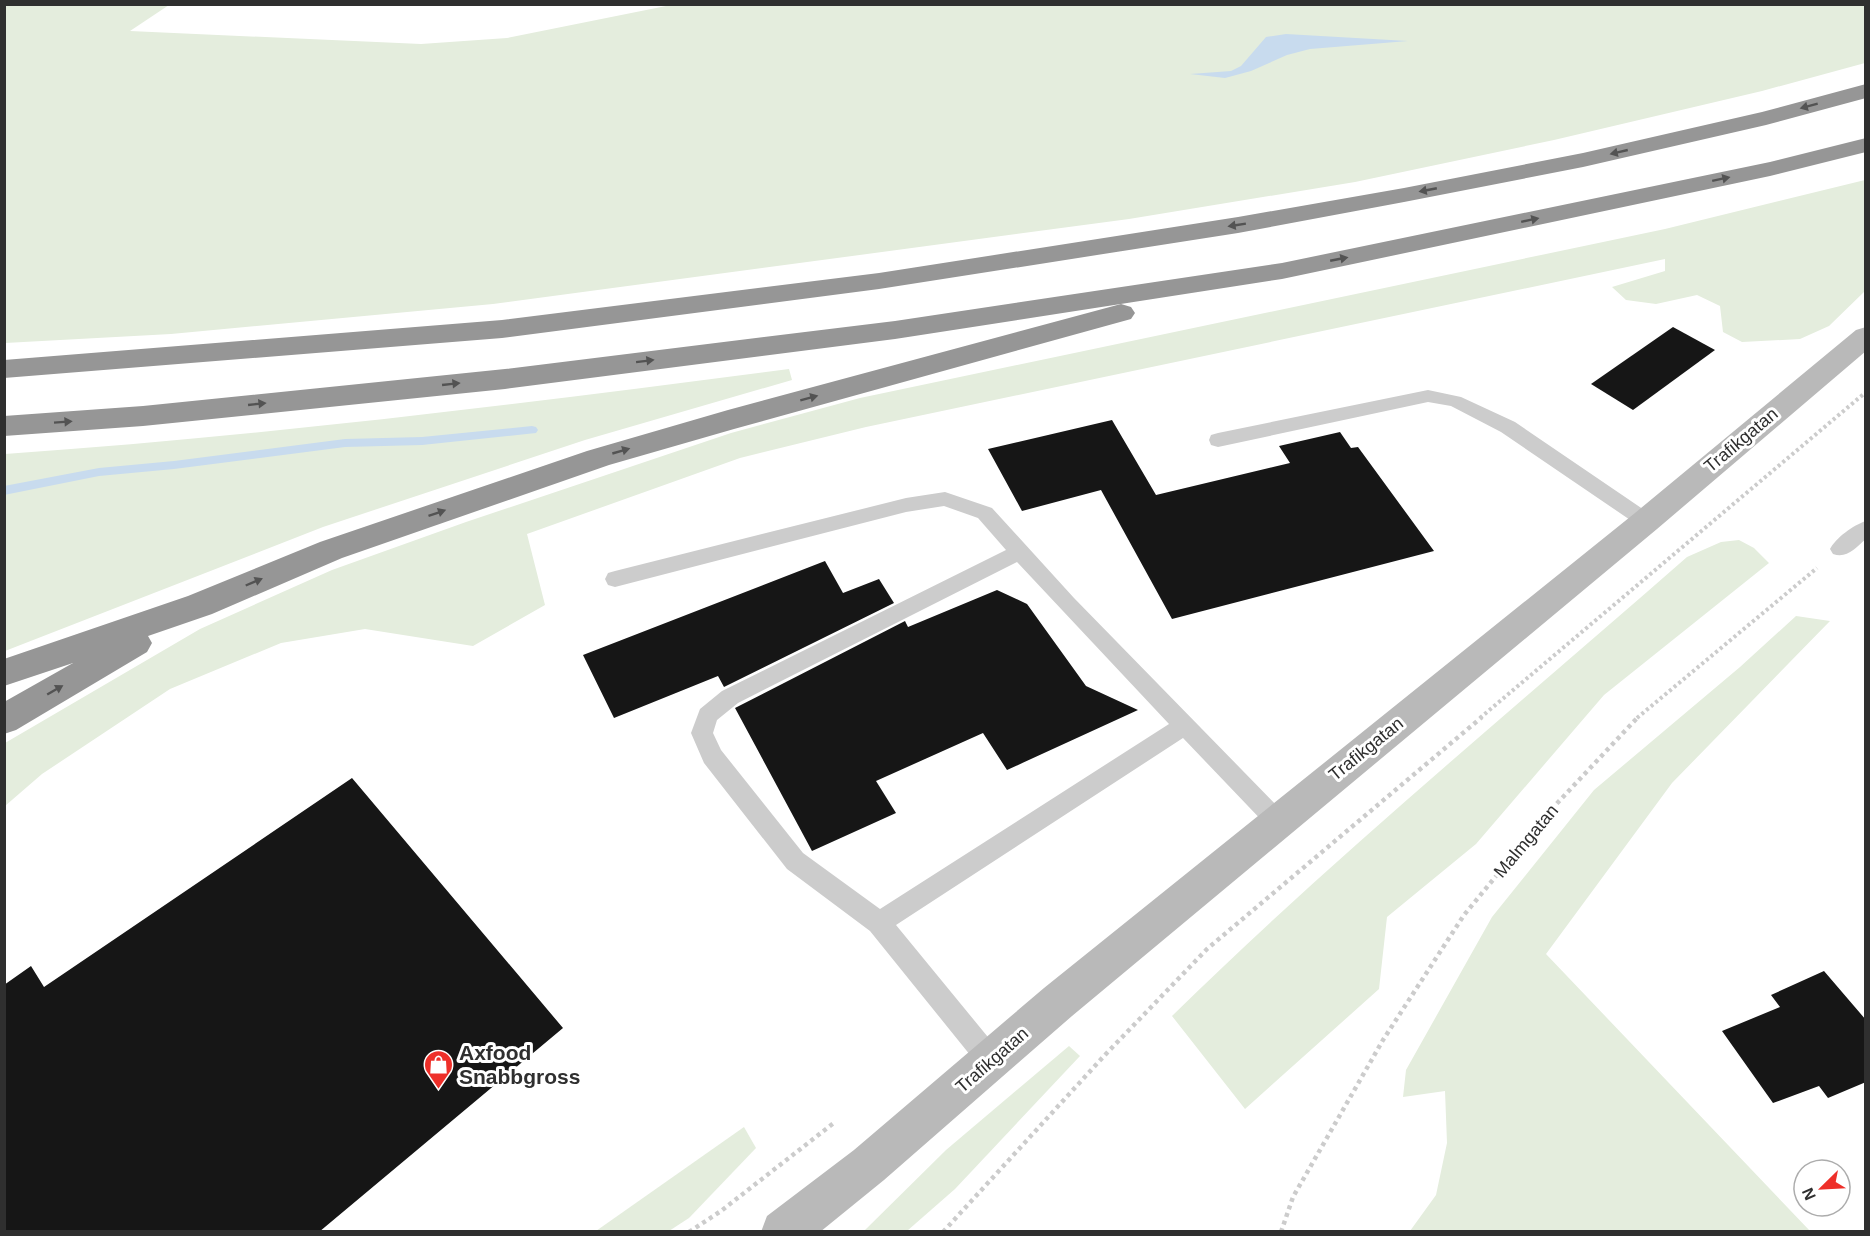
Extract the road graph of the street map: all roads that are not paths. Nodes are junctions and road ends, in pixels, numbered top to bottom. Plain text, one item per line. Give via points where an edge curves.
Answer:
1 (1866, 91) edge
2 (1866, 144) edge
3 (1282, 270) junction
4 (1866, 336) edge
5 (4, 369) edge
6 (4, 426) edge
7 (1218, 440) dead end
8 (1646, 521) junction
9 (1866, 528) edge
10 (1840, 549) road end
11 (1019, 552) junction
12 (615, 579) dead end
13 (200, 605) junction
14 (4, 673) edge
15 (4, 720) edge
16 (1184, 726) junction
17 (1276, 821) junction
18 (879, 923) junction
19 (992, 1062) junction
20 (869, 1165) junction
21 (783, 1232) edge
22 (807, 1232) edge

1 -> 5 highway via 1605,155 1415,193 879,281 502,329
3 -> 2 highway via 1683,187
6 -> 3 highway via 143,416 505,379 895,330
13 -> 3 highway via 331,550 598,459
4 - 8 main road, Trafikgatan
7 - 8 lane via 1428,396 1455,401 1508,428
8 - 17 main road, Trafikgatan
9 - 10 lane
11 - 12 lane via 985,513 945,499 906,505
11 - 16 lane
11 - 18 lane via 729,697 708,716 702,733 712,756 795,861
13 - 14 highway
15 -> 13 highway
16 - 17 lane
16 - 18 lane
17 - 19 main road, Trafikgatan via 1058,1002
18 - 19 lane
19 - 20 main road, Trafikgatan
20 - 21 main road, Trafikgatan
20 - 22 main road, Trafikgatan

